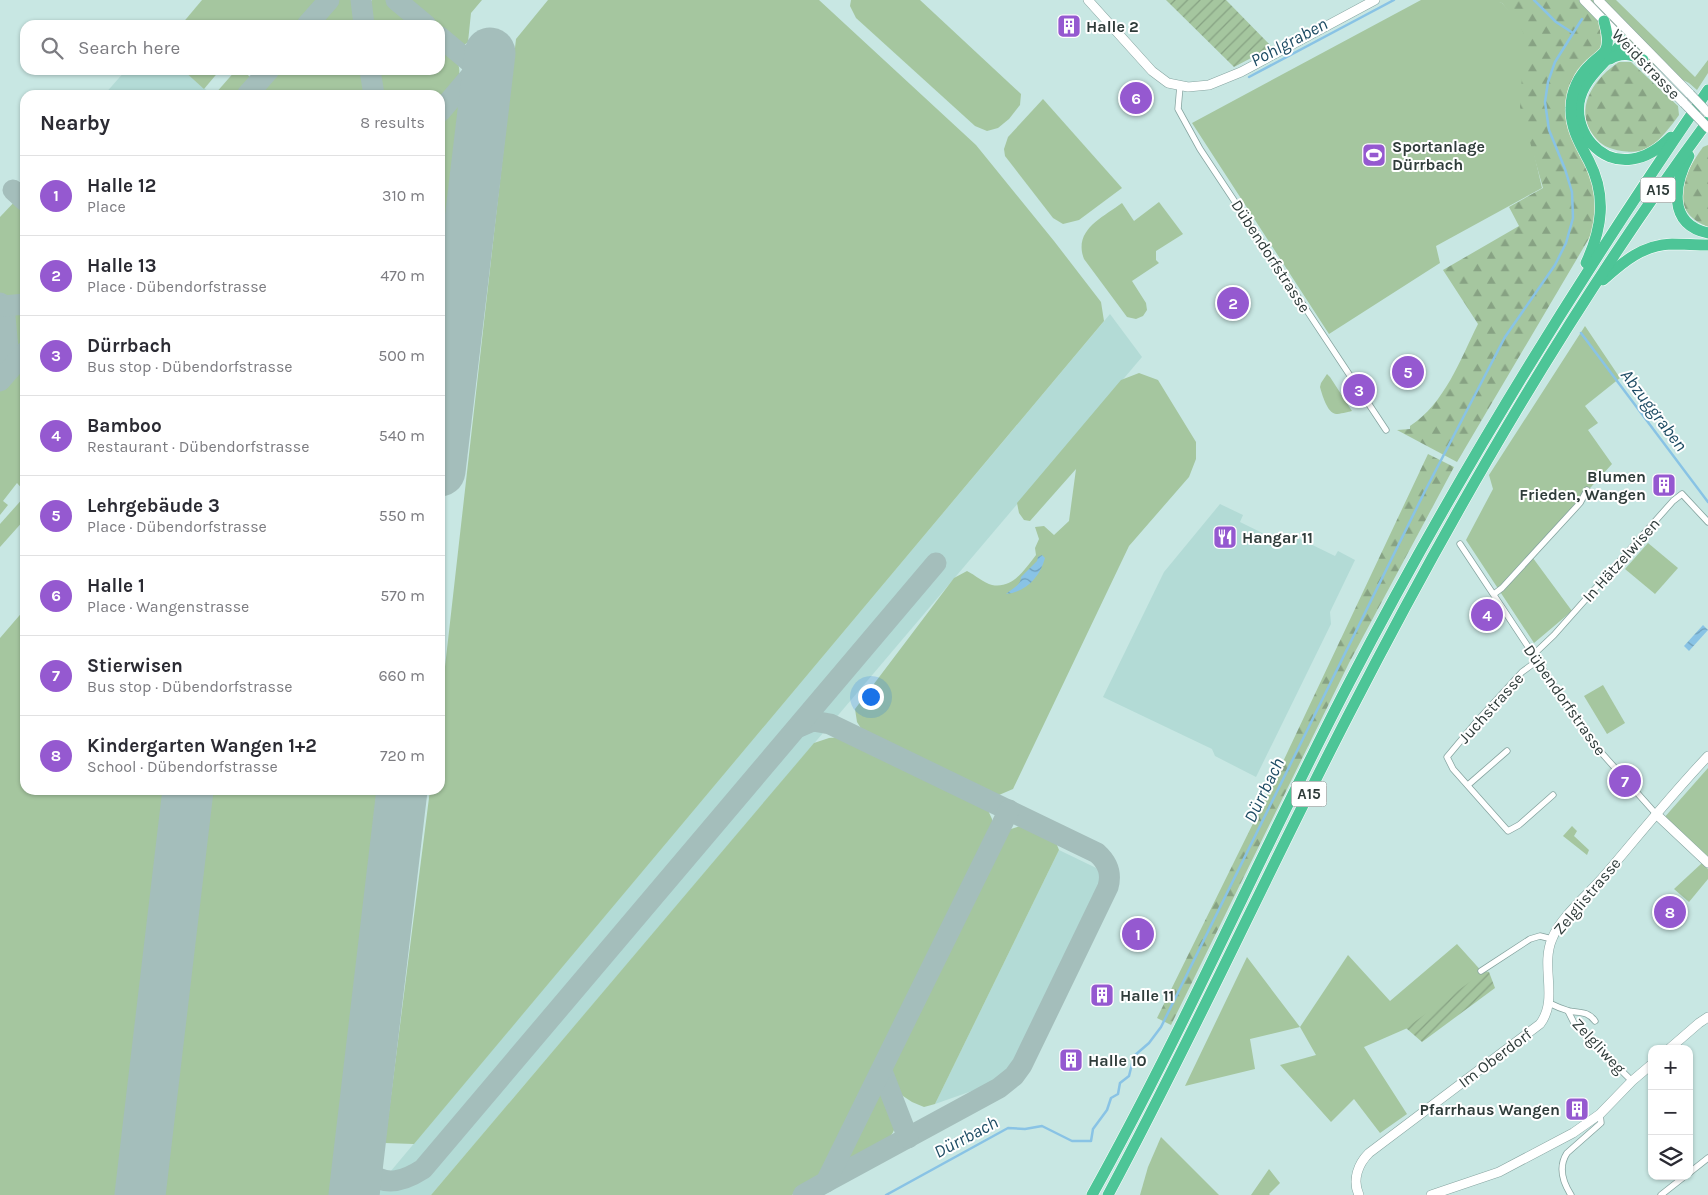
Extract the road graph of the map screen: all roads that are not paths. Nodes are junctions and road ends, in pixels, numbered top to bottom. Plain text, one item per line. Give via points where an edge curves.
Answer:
1 (1088, 0) edge
2 (1375, 0) edge
3 (1584, 0) edge
4 (1598, 0) edge
5 (1618, 20) junction
6 (1604, 21) junction
7 (1622, 40) junction
8 (1604, 57) junction
9 (1647, 57) junction
10 (1180, 86) junction
11 (1708, 90) edge
12 (1708, 113) edge
13 (1708, 122) edge
14 (1685, 123) junction
15 (1708, 128) edge
16 (1708, 233) edge
17 (1708, 245) edge
18 (1591, 291) junction
19 (1565, 306) junction
20 (1386, 430) dead end
21 (1587, 490) dead end
22 (1708, 522) edge
23 (1460, 544) dead end
24 (1494, 594) junction
25 (1534, 655) junction
26 (1537, 661) junction
27 (1507, 751) dead end
28 (1708, 756) edge
29 (1468, 785) junction
30 (1553, 795) dead end
31 (1656, 814) junction
32 (1708, 863) edge
33 (1552, 939) junction
34 (1481, 971) dead end
35 (1549, 1003) junction
36 (1568, 1011) junction
37 (1708, 1017) edge
38 (1595, 1021) dead end
39 (1674, 1045) edge
40 (1648, 1067) edge
41 (1632, 1081) junction
42 (1600, 1114) junction
43 (1708, 1158) edge
44 (1693, 1170) edge
45 (1680, 1180) edge
46 (1092, 1195) edge
47 (1108, 1195) edge
48 (1359, 1195) edge
49 (1431, 1195) edge
50 (1571, 1195) edge
51 (1661, 1195) edge

1 - 10 street via 1152,71 1168,83
2 - 10 street via 1222,81 1199,87
3 - 6 street, Weidstrasse
4 - 5 street, Weidstrasse
5 - 7 street
5 - 9 street, Weidstrasse
6 - 7 street, Weidstrasse
6 - 8 highway via 1607,36
7 - 8 highway via 1612,44
7 - 9 street, Weidstrasse
8 - 9 highway via 1623,54
8 - 14 highway via 1586,84 1579,103 1582,130 1597,149 1619,159 1642,157 1661,146
8 - 19 highway via 1588,67 1579,78 1571,104 1572,125 1596,178 1601,209 1600,226 1592,251
9 - 12 street, Weidstrasse, bridge
9 - 15 street, Weidstrasse, bridge
10 - 20 street, Dübendorfstrasse via 1178,109 1200,149
11 - 14 highway, A15
13 - 16 highway via 1684,166 1677,195 1678,207 1684,218 1694,228
13 - 18 highway, A15
14 - 19 highway, A15
17 - 18 highway via 1667,245 1640,252 1625,260
18 - 47 highway, A15 via 1488,458 1412,594
19 - 46 highway, A15 via 1403,581 1326,729 1157,1073
21 - 24 street via 1580,503
22 - 25 street, In Hätzelwisen via 1682,494
23 - 24 street, Dübendorfstrasse
24 - 25 street, Dübendorfstrasse
25 - 26 street, Dübendorfstrasse
26 - 29 street, Juchstrasse via 1522,672 1447,757
26 - 31 street, Dübendorfstrasse via 1599,750
27 - 29 street
28 - 31 street, Zelglistrasse
29 - 30 street via 1508,831
31 - 32 street, Dübendorfstrasse
31 - 33 street, Zelglistrasse via 1560,924
33 - 34 street, Zelglistrasse via 1530,938
33 - 35 street via 1547,956
35 - 36 street, Zelgliweg
35 - 48 street, Im Oberdorf via 1543,1019 1533,1029 1369,1153 1358,1170
36 - 38 street, Zelgliweg via 1586,1012
36 - 41 street, Zelgliweg via 1575,1025
37 - 39 street
40 - 41 street
41 - 42 street
42 - 49 street via 1573,1133 1504,1170
42 - 50 street via 1601,1123 1563,1158 1562,1175
43 - 44 street
45 - 51 street

